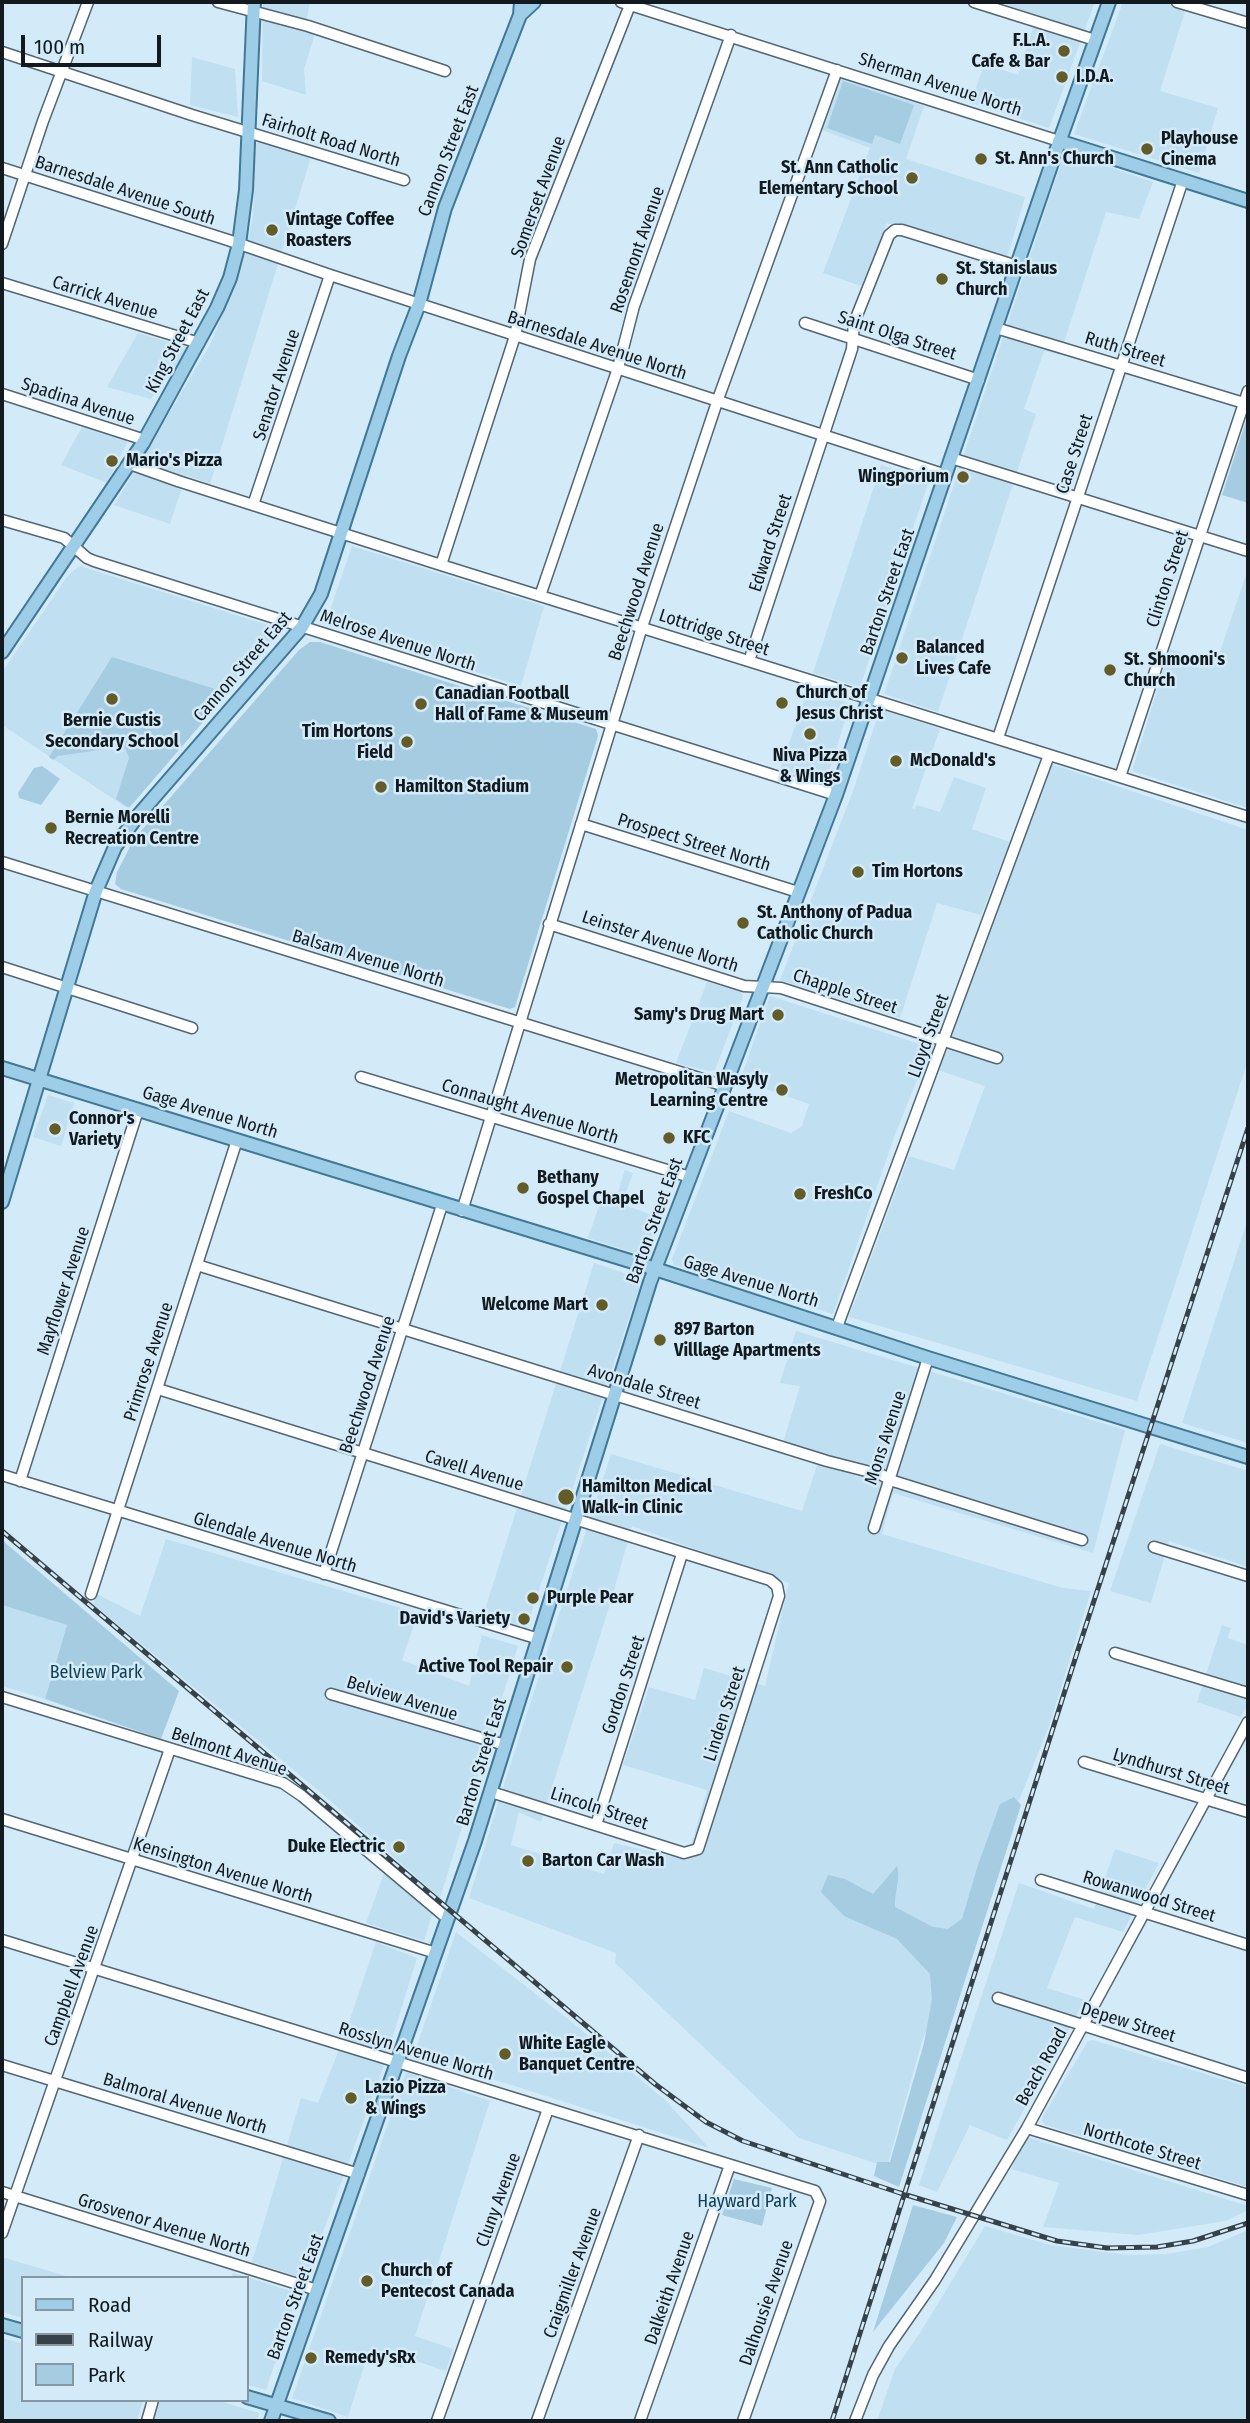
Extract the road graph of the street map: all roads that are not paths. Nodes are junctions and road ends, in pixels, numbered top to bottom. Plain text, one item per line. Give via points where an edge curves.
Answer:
1 (88, 2) edge
2 (218, 2) edge
3 (534, 2) edge
4 (974, 2) edge
5 (1109, 2) edge
6 (1177, 2) edge
7 (625, 3) edge
8 (253, 7) edge
9 (521, 8) edge
10 (1248, 23) edge
11 (731, 35) junction
12 (1095, 40) junction
13 (2, 52) edge
14 (837, 70) junction
15 (62, 71) junction
16 (445, 71) dead end
17 (249, 132) junction
18 (1059, 141) junction
19 (2, 168) edge
20 (25, 176) junction
21 (404, 180) dead end
22 (1184, 180) junction
23 (1248, 201) edge
24 (2, 244) edge
25 (239, 244) junction
26 (1017, 266) junction
27 (330, 275) junction
28 (2, 283) edge
29 (419, 304) junction
30 (805, 323) dead end
31 (996, 328) junction
32 (515, 336) junction
33 (853, 338) junction
34 (199, 343) junction
35 (1121, 366) junction
36 (618, 368) junction
37 (979, 380) junction
38 (1248, 391) edge
39 (2, 394) edge
40 (717, 402) junction
41 (1244, 403) junction
42 (823, 436) junction
43 (145, 440) junction
44 (951, 458) junction
45 (130, 464) junction
46 (946, 475) junction
47 (1078, 497) junction
48 (253, 505) junction
49 (2, 520) edge
50 (342, 532) junction
51 (1199, 535) junction
52 (74, 546) junction
53 (1248, 551) edge
54 (441, 565) junction
55 (540, 596) junction
56 (302, 627) junction
57 (642, 627) junction
58 (4, 646) edge
59 (748, 661) junction
60 (870, 698) junction
61 (611, 725) junction
62 (998, 738) junction
63 (1049, 755) junction
64 (1120, 777) junction
65 (836, 795) junction
66 (1248, 817) edge
67 (581, 824) junction
68 (2, 862) edge
69 (96, 891) junction
70 (798, 892) junction
71 (549, 924) junction
72 (2, 967) edge
73 (67, 987) junction
74 (762, 987) junction
75 (519, 1022) junction
76 (192, 1028) dead end
77 (944, 1042) junction
78 (997, 1058) dead end
79 (2, 1068) edge
80 (361, 1077) dead end
81 (39, 1079) junction
82 (725, 1086) junction
83 (138, 1110) junction
84 (491, 1117) junction
85 (237, 1140) junction
86 (690, 1177) junction
87 (3, 1194) edge
88 (442, 1205) junction
89 (462, 1211) junction
90 (197, 1265) junction
91 (655, 1270) junction
92 (837, 1327) junction
93 (402, 1330) junction
94 (928, 1358) junction
95 (158, 1389) junction
96 (617, 1395) junction
97 (363, 1453) junction
98 (1248, 1457) edge
99 (2, 1475) edge
100 (890, 1480) junction
101 (20, 1481) junction
102 (118, 1511) junction
103 (577, 1520) junction
104 (874, 1528) dead end
105 (1082, 1540) dead end
106 (1154, 1547) dead end
107 (682, 1554) junction
108 (324, 1574) junction
109 (1248, 1576) edge
110 (778, 1589) joint
111 (91, 1594) dead end
112 (539, 1639) junction
113 (1115, 1653) dead end
114 (1248, 1693) edge
115 (331, 1694) dead end
116 (2, 1698) edge
117 (1248, 1722) edge
118 (505, 1745) junction
119 (170, 1749) junction
120 (1084, 1762) dead end
121 (491, 1792) junction
122 (1207, 1798) junction
123 (1248, 1812) edge
124 (2, 1819) edge
125 (596, 1825) junction
126 (698, 1849) joint
127 (133, 1860) junction
128 (1041, 1880) dead end
129 (1145, 1912) junction
130 (447, 1919) junction
131 (2, 1940) edge
132 (1248, 1945) edge
133 (436, 1952) junction
134 (95, 1968) junction
135 (998, 1998) dead end
136 (1083, 2026) junction
137 (397, 2063) junction
138 (2, 2064) edge
139 (1248, 2078) edge
140 (55, 2081) junction
141 (548, 2109) junction
142 (1027, 2127) junction
143 (639, 2135) junction
144 (730, 2165) junction
145 (359, 2174) junction
146 (2, 2192) edge
147 (819, 2195) joint
148 (1248, 2195) edge
149 (15, 2196) junction
150 (2, 2233) edge
151 (317, 2290) junction
152 (2, 2325) edge
153 (21, 2330) edge
154 (248, 2397) edge
155 (152, 2402) edge
156 (276, 2405) junction
157 (147, 2421) edge
158 (271, 2421) edge
159 (329, 2421) edge
160 (437, 2421) edge
161 (537, 2421) edge
162 (640, 2421) edge
163 (743, 2421) edge
164 (855, 2421) edge

1 - 15 street
2 - 8 street
3 - 9 main road, Cannon Street East
4 - 12 street
5 - 12 main road, Barton Street East
6 - 10 street
7 - 11 street, Sherman Avenue North
7 - 32 street, Somerset Avenue via 530,260
8 - 16 street
8 - 17 main road, King Street East
9 - 29 main road, Cannon Street East via 445,208
11 - 14 street, Sherman Avenue North
11 - 36 street, Rosemont Avenue via 634,306
12 - 18 main road, Barton Street East
13 - 15 street, Fairholt Road North
14 - 18 street, Sherman Avenue North
14 - 40 street, Beechwood Avenue
15 - 17 street, Fairholt Road North
15 - 20 street
17 - 21 street, Fairholt Road North
17 - 25 main road, King Street East
18 - 22 main road, Sherman Avenue North
18 - 26 main road, Barton Street East
19 - 20 street, Barnesdale Avenue South
20 - 24 street
20 - 25 street, Barnesdale Avenue South
22 - 23 main road, Sherman Avenue North
22 - 35 street, Case Street
25 - 27 street, Barnesdale Avenue North
25 - 34 main road, King Street East via 228,282
26 - 31 main road, Barton Street East
26 - 33 street, Edward Street via 895,230 854,323
27 - 29 street, Barnesdale Avenue North
27 - 48 street, Senator Avenue
28 - 34 street, Carrick Avenue
29 - 32 street, Barnesdale Avenue North
29 - 50 main road, Cannon Street East
30 - 33 street, Saint Olga Street
31 - 35 street, Ruth Street
31 - 37 main road, Barton Street East
32 - 36 street, Barnesdale Avenue North
32 - 54 street, Somerset Avenue
33 - 37 street, Saint Olga Street
33 - 42 street, Edward Street
34 - 43 main road, King Street East
35 - 41 street, Ruth Street
35 - 47 street, Case Street
36 - 40 street, Barnesdale Avenue North
36 - 55 street, Rosemont Avenue
37 - 44 main road, Barton Street East
38 - 41 street, Clinton Street
39 - 43 street, Spadina Avenue
40 - 42 street, Barnesdale Avenue North
40 - 57 street, Beechwood Avenue
41 - 51 street, Clinton Street
42 - 46 street, Barnesdale Avenue North
42 - 59 street, Edward Street
43 - 45 main road, King Street East
44 - 46 main road, Barton Street East
44 - 47 street
45 - 48 street, Lottridge Street
45 - 52 main road, King Street East
46 - 60 main road, Barton Street East
47 - 51 street
47 - 62 street, Case Street
48 - 50 street, Lottridge Street
49 - 52 street, Melrose Avenue North via 57,536
50 - 54 street, Lottridge Street
50 - 56 main road, Cannon Street East via 321,594
51 - 53 street
51 - 64 street, Clinton Street
52 - 56 street, Melrose Avenue North via 94,561
52 - 58 main road, King Street East
54 - 55 street, Lottridge Street
55 - 57 street, Lottridge Street
56 - 61 street, Melrose Avenue North
56 - 69 main road, Cannon Street East via 132,824 115,848
57 - 59 street, Lottridge Street
57 - 61 street, Beechwood Avenue
59 - 60 street, Lottridge Street
60 - 62 street, Lottridge Street
60 - 65 main road, Barton Street East
61 - 65 street, Melrose Avenue North
61 - 67 street, Beechwood Avenue
62 - 63 street, Lottridge Street
63 - 64 street, Lottridge Street
63 - 77 street, Lloyd Street
64 - 66 street, Lottridge Street
65 - 70 main road, Barton Street East
67 - 70 street, Prospect Street North
67 - 71 street, Beechwood Avenue
68 - 69 street, Balsam Avenue North
69 - 73 main road, Cannon Street East
69 - 75 street, Balsam Avenue North
70 - 74 main road, Barton Street East
71 - 74 street, Leinster Avenue North via 744,986
71 - 75 street, Beechwood Avenue
72 - 73 street
73 - 76 street
73 - 81 main road, Cannon Street East
74 - 77 street, Chapple Street via 781,988
74 - 82 main road, Barton Street East
75 - 82 street, Balsam Avenue North
75 - 84 street, Beechwood Avenue
77 - 78 street, Chapple Street
77 - 92 street, Lloyd Street
79 - 81 main road, Gage Avenue North
80 - 84 street, Connaught Avenue North
81 - 83 main road, Gage Avenue North
81 - 87 main road, Cannon Street East
82 - 86 main road, Barton Street East
83 - 85 main road, Gage Avenue North
83 - 101 street, Mayflower Avenue
84 - 86 street, Connaught Avenue North
84 - 89 street, Beechwood Avenue
85 - 88 main road, Gage Avenue North
85 - 90 street, Primrose Avenue
86 - 91 main road, Barton Street East
88 - 89 main road, Gage Avenue North
88 - 93 street, Beechwood Avenue
89 - 91 main road, Gage Avenue North
90 - 93 street, Avondale Street
90 - 95 street, Primrose Avenue
91 - 92 main road, Gage Avenue North
91 - 96 main road, Barton Street East
92 - 94 main road, Gage Avenue North
93 - 96 street, Avondale Street
93 - 97 street, Beechwood Avenue
94 - 98 main road, Gage Avenue North
94 - 100 street, Mons Avenue
95 - 97 street, Cavell Avenue
95 - 102 street, Primrose Avenue
96 - 100 street, Avondale Street
96 - 103 main road, Barton Street East
97 - 103 street, Cavell Avenue
97 - 108 street, Beechwood Avenue
99 - 101 street, Glendale Avenue North
100 - 104 street, Mons Avenue
100 - 105 street, Avondale Street
101 - 102 street, Glendale Avenue North
102 - 108 street, Glendale Avenue North
102 - 111 street, Primrose Avenue
103 - 107 street, Cavell Avenue
103 - 112 main road, Barton Street East
106 - 109 street
107 - 110 street, Cavell Avenue via 770,1580
107 - 125 street, Gordon Street
108 - 112 street, Glendale Avenue North
110 - 126 street, Linden Street
112 - 118 main road, Barton Street East
113 - 114 street
115 - 118 street, Belview Avenue
116 - 119 street, Belmont Avenue
117 - 122 street, Beach Road
118 - 121 main road, Barton Street East
119 - 127 street, Campbell Avenue
119 - 130 street, Belmont Avenue via 283,1783
120 - 122 street, Lyndhurst Street
121 - 125 street, Lincoln Street
121 - 130 main road, Barton Street East
122 - 123 street, Lyndhurst Street
122 - 129 street, Beach Road
124 - 127 street, Kensington Avenue North
125 - 126 street, Lincoln Street via 684,1853
127 - 133 street, Kensington Avenue North
127 - 134 street, Campbell Avenue
128 - 129 street, Rowanwood Street
129 - 132 street, Rowanwood Street
129 - 136 street, Beach Road
130 - 133 main road, Barton Street East
131 - 134 street, Rosslyn Avenue North
133 - 137 main road, Barton Street East
134 - 137 street, Rosslyn Avenue North
134 - 140 street, Campbell Avenue
135 - 136 street, Depew Street
136 - 139 street, Depew Street
136 - 142 street, Beach Road
137 - 141 street, Rosslyn Avenue North
137 - 145 main road, Barton Street East
138 - 140 street, Balmoral Avenue North
140 - 145 street, Balmoral Avenue North
140 - 149 street, Campbell Avenue
141 - 143 street, Rosslyn Avenue North
141 - 160 street, Cluny Avenue
142 - 148 street, Northcote Street
142 - 164 street, Beach Road via 935,2280 889,2346
143 - 144 street, Rosslyn Avenue North
143 - 161 street, Craigmiller Avenue
144 - 147 street, Rosslyn Avenue North
144 - 162 street, Dalkeith Avenue
145 - 151 main road, Barton Street East
146 - 149 street, Grosvenor Avenue North
147 - 163 street, Dalhousie Avenue
149 - 150 street, Campbell Avenue
149 - 151 street, Grosvenor Avenue North
151 - 156 main road, Barton Street East
152 - 153 main road
154 - 156 main road
155 - 157 street
156 - 158 main road, Barton Street East
156 - 159 main road

